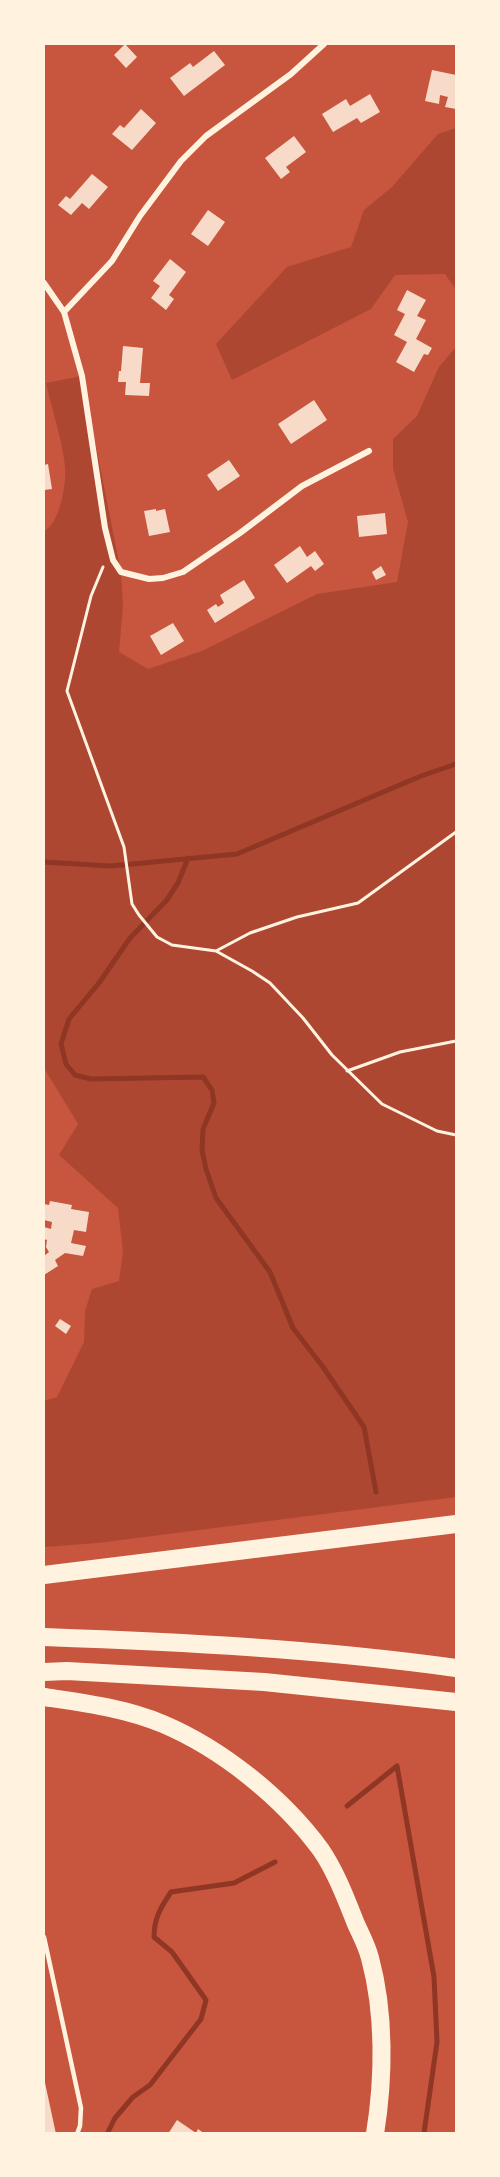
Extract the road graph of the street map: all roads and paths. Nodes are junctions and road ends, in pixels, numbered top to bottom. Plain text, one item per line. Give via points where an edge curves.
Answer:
1 (324, 44) edge
2 (44, 283) edge
3 (64, 312) junction
4 (369, 451) dead end
5 (111, 551) junction
6 (456, 832) edge
7 (216, 951) junction
8 (456, 1041) edge
9 (346, 1071) junction
10 (456, 1135) edge
11 (456, 1524) edge
12 (44, 1575) edge
13 (44, 1637) edge
14 (456, 1668) edge
15 (44, 1672) edge
16 (44, 1697) edge
17 (456, 1702) edge
18 (44, 1937) edge
19 (77, 2133) edge
20 (375, 2133) edge

1 - 3 street via 189,153 140,216 112,261
2 - 3 street
3 - 5 street via 82,376
4 - 5 street via 302,486 183,572 148,579 121,572
5 - 7 path via 91,596 67,691 124,847 132,904 157,937 172,945
6 - 7 path via 358,903 297,917 250,933
7 - 9 path via 270,983
8 - 9 path via 400,1052
9 - 10 path via 382,1104 437,1131
11 - 12 highway
13 - 14 highway via 296,1650
15 - 17 highway via 264,1682
16 - 20 highway via 110,1707 163,1724 227,1758 277,1800 321,1851 370,1957 383,2069
18 - 19 lane via 81,2108

